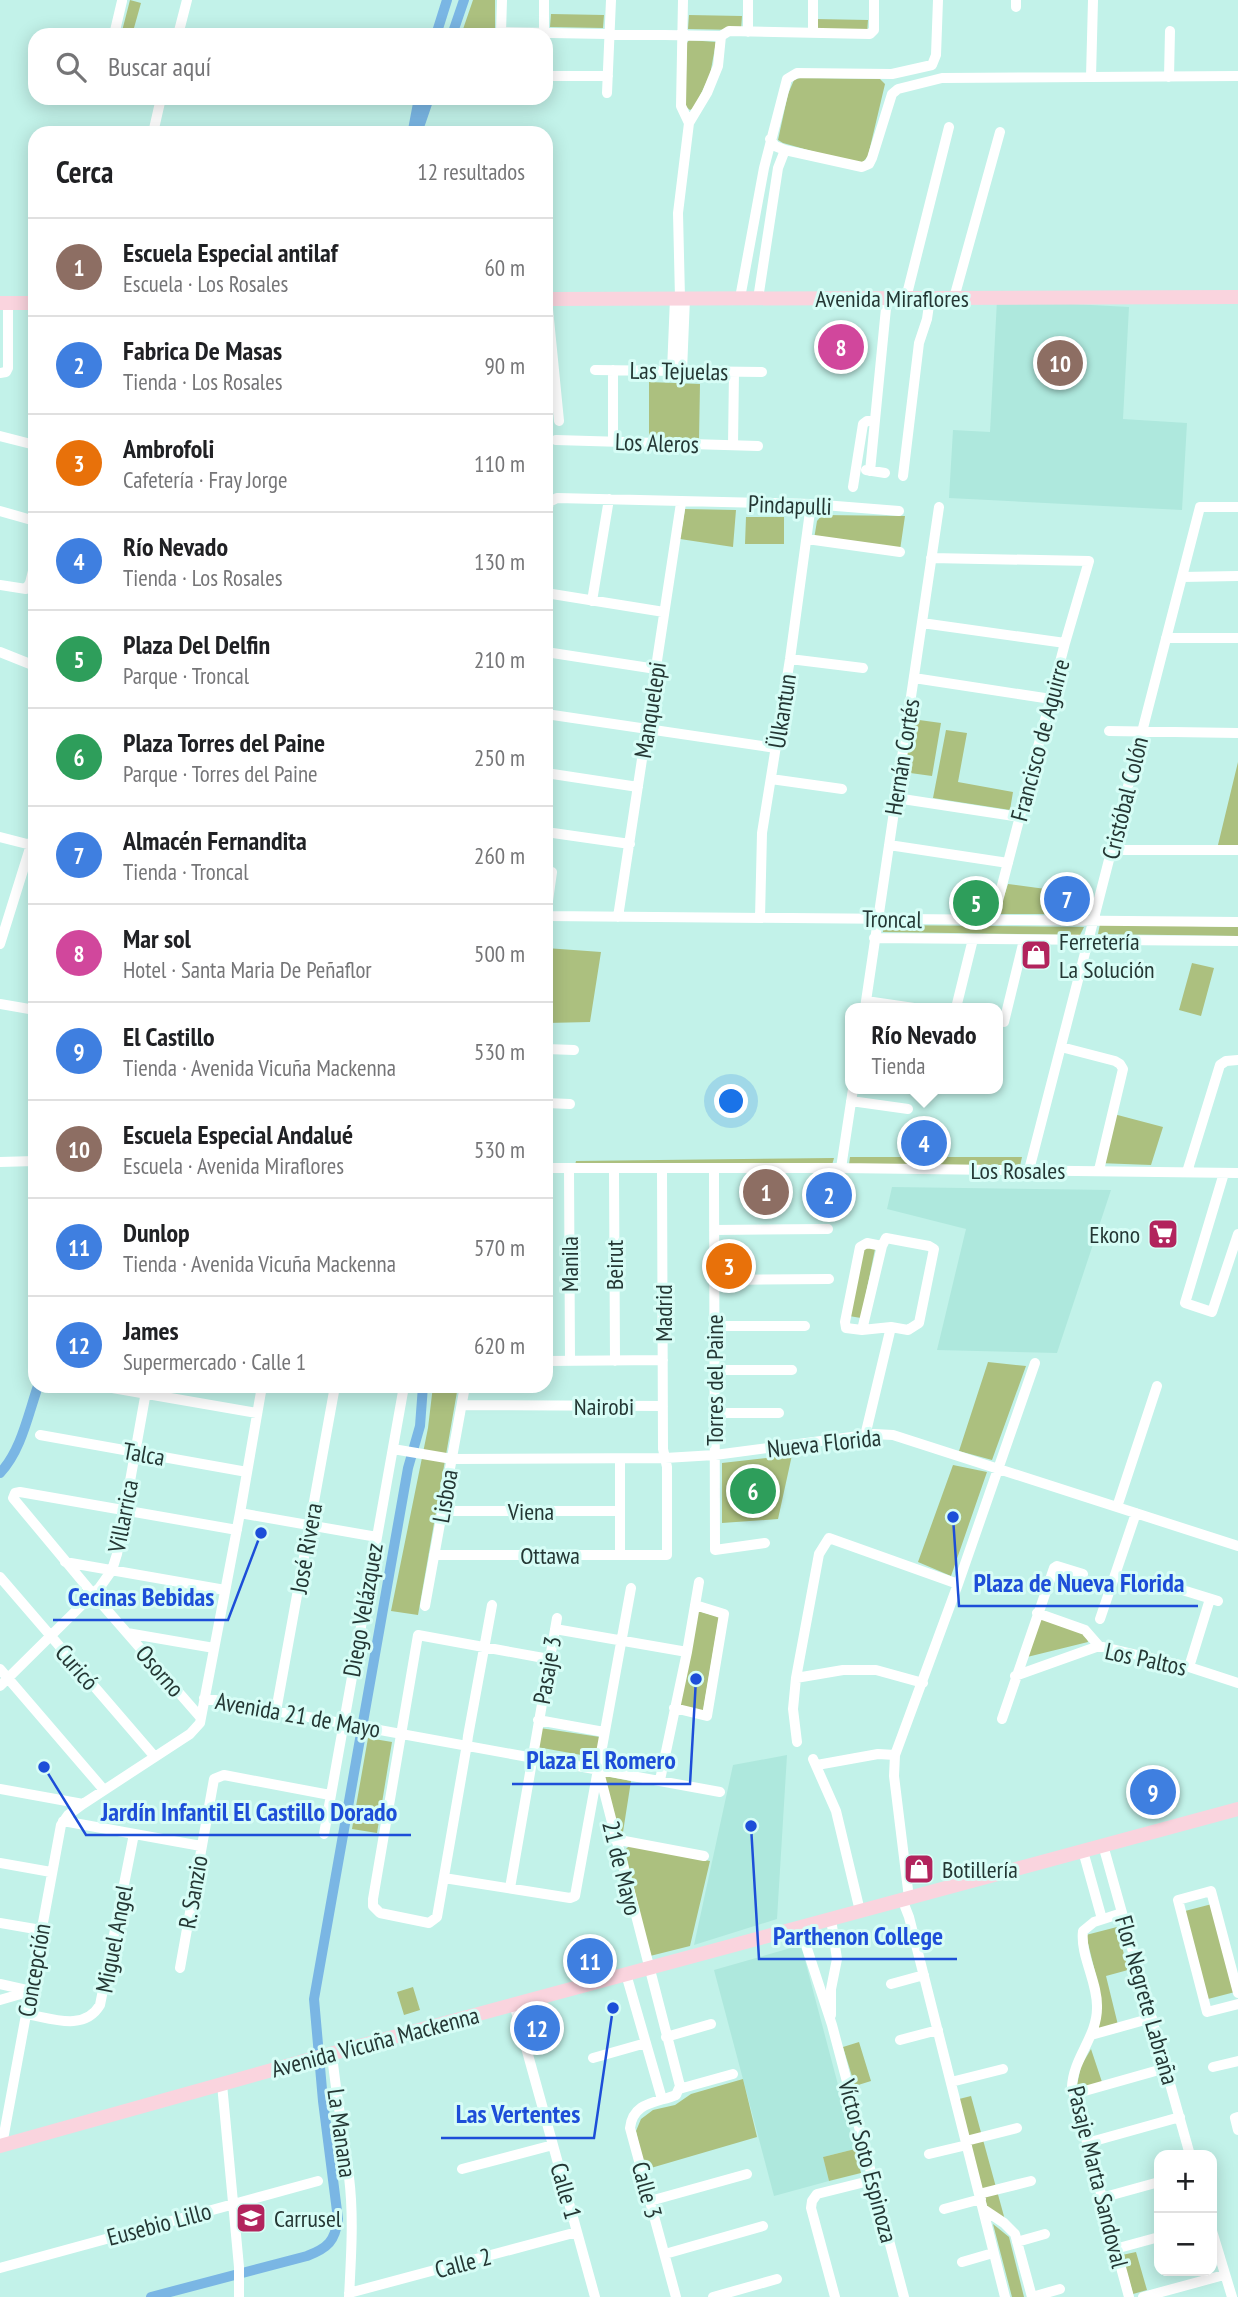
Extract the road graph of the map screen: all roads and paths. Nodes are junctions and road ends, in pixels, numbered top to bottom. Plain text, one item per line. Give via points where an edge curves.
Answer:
1 (187, 0) edge
2 (502, 0) edge
3 (544, 0) edge
4 (611, 0) edge
5 (683, 0) edge
6 (748, 0) edge
7 (813, 0) edge
8 (874, 0) edge
9 (938, 0) edge
10 (1093, 0) edge
11 (122, 1) edge
12 (116, 28) edge
13 (179, 28) edge
14 (501, 28) edge
15 (544, 28) edge
16 (748, 32) junction
17 (1170, 32) dead end
18 (553, 33) edge
19 (813, 33) junction
20 (611, 34) junction
21 (682, 35) junction
22 (720, 36) junction
23 (932, 65) junction
24 (884, 75) junction
25 (553, 76) edge
26 (608, 76) junction
27 (1238, 76) edge
28 (1091, 77) junction
29 (1169, 77) junction
30 (942, 78) junction
31 (607, 93) dead end
32 (889, 97) junction
33 (159, 105) edge
34 (689, 123) junction
35 (155, 126) edge
36 (949, 127) dead end
37 (1000, 132) dead end
38 (770, 139) junction
39 (785, 150) junction
40 (1238, 297) edge
41 (680, 298) junction
42 (740, 298) junction
43 (887, 298) junction
44 (905, 298) junction
45 (930, 298) junction
46 (954, 298) junction
47 (553, 299) edge
48 (758, 299) junction
49 (4, 302) edge
50 (28, 303) edge
51 (553, 365) edge
52 (595, 370) dead end
53 (613, 370) junction
54 (677, 371) junction
55 (734, 372) junction
56 (762, 372) dead end
57 (3, 373) edge
58 (559, 421) dead end
59 (875, 421) junction
60 (0, 436) edge
61 (556, 440) dead end
62 (613, 442) junction
63 (28, 443) edge
64 (733, 445) junction
65 (758, 446) dead end
66 (856, 469) junction
67 (870, 471) junction
68 (885, 473) dead end
69 (904, 476) dead end
70 (853, 487) dead end
71 (553, 499) edge
72 (609, 499) junction
73 (681, 503) junction
74 (811, 505) junction
75 (939, 507) dead end
76 (1238, 507) edge
77 (0, 511) edge
78 (899, 511) dead end
79 (28, 519) edge
80 (807, 540) junction
81 (900, 552) dead end
82 (932, 558) junction
83 (1238, 576) edge
84 (1182, 577) junction
85 (0, 584) edge
86 (28, 586) edge
87 (553, 594) edge
88 (592, 601) junction
89 (664, 612) junction
90 (922, 623) junction
91 (1166, 638) junction
92 (1238, 638) edge
93 (1065, 643) junction
94 (0, 652) edge
95 (553, 653) edge
96 (790, 659) junction
97 (28, 663) edge
98 (863, 668) dead end
99 (656, 669) junction
100 (914, 678) junction
101 (1051, 699) junction
102 (553, 715) edge
103 (647, 729) junction
104 (1109, 731) dead end
105 (1142, 732) junction
106 (1238, 733) edge
107 (776, 748) junction
108 (553, 774) edge
109 (771, 779) junction
110 (638, 787) junction
111 (842, 789) dead end
112 (896, 798) junction
113 (1020, 817) junction
114 (553, 833) edge
115 (0, 837) edge
116 (28, 844) edge
117 (629, 844) junction
118 (889, 845) junction
119 (1238, 849) edge
120 (1112, 850) junction
121 (28, 855) edge
122 (1008, 863) junction
123 (553, 916) edge
124 (618, 917) junction
125 (760, 918) junction
126 (877, 919) junction
127 (993, 920) junction
128 (1093, 921) junction
129 (1238, 922) edge
130 (874, 938) junction
131 (973, 939) junction
132 (1024, 940) junction
133 (1088, 940) junction
134 (1238, 941) edge
135 (0, 944) edge
136 (865, 1003) edge
137 (957, 1003) edge
138 (0, 1004) edge
139 (28, 1009) edge
140 (1005, 1022) edge
141 (1061, 1047) junction
142 (553, 1049) edge
143 (574, 1050) dead end
144 (1238, 1060) edge
145 (852, 1094) edge
146 (851, 1101) junction
147 (553, 1103) edge
148 (570, 1104) dead end
149 (908, 1109) dead end
150 (28, 1161) edge
151 (0, 1162) edge
152 (553, 1168) edge
153 (569, 1168) junction
154 (714, 1168) junction
155 (841, 1168) junction
156 (614, 1169) junction
157 (662, 1169) junction
158 (1029, 1170) junction
159 (1099, 1170) junction
160 (1188, 1172) junction
161 (1224, 1173) junction
162 (1238, 1173) edge
163 (828, 1229) dead end
164 (714, 1230) junction
165 (1238, 1234) edge
166 (882, 1246) junction
167 (829, 1279) dead end
168 (714, 1280) junction
169 (714, 1326) junction
170 (805, 1326) dead end
171 (891, 1327) junction
172 (862, 1331) junction
173 (663, 1360) junction
174 (553, 1361) edge
175 (570, 1361) junction
176 (615, 1361) junction
177 (1035, 1363) dead end
178 (714, 1370) junction
179 (792, 1370) dead end
180 (1157, 1385) dead end
181 (145, 1393) edge
182 (160, 1393) edge
183 (261, 1393) edge
184 (334, 1393) edge
185 (403, 1393) edge
186 (465, 1393) edge
187 (462, 1405) junction
188 (663, 1406) junction
189 (257, 1413) junction
190 (715, 1413) junction
191 (779, 1413) dead end
192 (40, 1436) dead end
193 (865, 1436) junction
194 (397, 1450) junction
195 (135, 1452) junction
196 (715, 1455) junction
197 (620, 1458) junction
198 (665, 1458) junction
199 (452, 1460) junction
200 (999, 1469) junction
201 (247, 1472) junction
202 (1117, 1507) junction
203 (124, 1510) junction
204 (442, 1511) junction
205 (620, 1511) junction
206 (240, 1513) junction
207 (1136, 1513) junction
208 (310, 1525) junction
209 (237, 1530) junction
210 (377, 1537) junction
211 (765, 1543) dead end
212 (1238, 1546) edge
213 (434, 1555) junction
214 (620, 1555) junction
215 (667, 1555) joint
216 (65, 1562) junction
217 (112, 1570) junction
218 (1083, 1574) dead end
219 (0, 1577) edge
220 (699, 1582) dead end
221 (958, 1584) junction
222 (1163, 1584) dead end
223 (631, 1588) dead end
224 (225, 1590) junction
225 (93, 1594) junction
226 (492, 1605) dead end
227 (695, 1605) junction
228 (425, 1606) dead end
229 (1037, 1613) junction
230 (1100, 1619) dead end
231 (127, 1633) junction
232 (51, 1636) junction
233 (621, 1640) junction
234 (1099, 1646) junction
235 (484, 1647) junction
236 (214, 1648) junction
237 (687, 1652) junction
238 (550, 1659) junction
239 (1189, 1667) junction
240 (0, 1669) edge
241 (1015, 1676) junction
242 (796, 1678) junction
243 (4, 1682) edge
244 (923, 1683) junction
245 (1238, 1684) edge
246 (204, 1698) junction
247 (674, 1709) junction
248 (276, 1711) junction
249 (201, 1718) junction
250 (1002, 1719) dead end
251 (538, 1720) junction
252 (347, 1723) junction
253 (400, 1732) junction
254 (604, 1732) junction
255 (797, 1742) dead end
256 (467, 1744) junction
257 (895, 1755) junction
258 (532, 1756) junction
259 (155, 1757) junction
260 (598, 1768) junction
261 (660, 1780) junction
262 (0, 1789) edge
263 (104, 1790) junction
264 (720, 1791) dead end
265 (330, 1795) junction
266 (83, 1804) junction
267 (1238, 1809) edge
268 (63, 1821) junction
269 (134, 1834) junction
270 (324, 1834) dead end
271 (614, 1839) junction
272 (1103, 1845) junction
273 (201, 1846) junction
274 (1083, 1851) junction
275 (704, 1856) dead end
276 (0, 1863) edge
277 (51, 1872) junction
278 (444, 1878) junction
279 (510, 1888) junction
280 (906, 1899) junction
281 (860, 1911) junction
282 (1122, 1913) junction
283 (831, 1919) junction
284 (1102, 1919) junction
285 (0, 1923) edge
286 (800, 1927) junction
287 (41, 1930) junction
288 (1238, 1941) edge
289 (1225, 1945) junction
290 (180, 1968) dead end
291 (648, 1968) junction
292 (626, 1974) junction
293 (923, 1975) junction
294 (0, 1984) edge
295 (891, 1984) dead end
296 (31, 1991) junction
297 (1238, 1993) edge
298 (0, 2000) edge
299 (514, 2004) junction
300 (1238, 2004) edge
301 (26, 2014) junction
302 (1152, 2018) junction
303 (711, 2024) dead end
304 (832, 2025) junction
305 (938, 2030) junction
306 (1091, 2035) junction
307 (666, 2037) junction
308 (900, 2040) dead end
309 (646, 2043) junction
310 (332, 2053) junction
311 (593, 2058) dead end
312 (1238, 2061) edge
313 (1213, 2067) dead end
314 (1166, 2068) junction
315 (1003, 2069) dead end
316 (733, 2074) dead end
317 (951, 2082) junction
318 (222, 2084) junction
319 (679, 2089) junction
320 (1074, 2094) junction
321 (662, 2099) junction
322 (1180, 2117) junction
323 (1236, 2117) edge
324 (1017, 2128) dead end
325 (1238, 2130) edge
326 (966, 2143) junction
327 (1087, 2143) junction
328 (1, 2145) edge
329 (553, 2145) junction
330 (1189, 2150) edge
331 (929, 2154) dead end
332 (462, 2169) dead end
333 (747, 2174) dead end
334 (318, 2180) dead end
335 (873, 2180) junction
336 (1031, 2181) dead end
337 (1154, 2183) edge
338 (1101, 2198) junction
339 (650, 2201) junction
340 (981, 2201) junction
341 (233, 2204) junction
342 (944, 2209) dead end
343 (763, 2226) dead end
344 (578, 2232) junction
345 (1045, 2234) dead end
346 (1154, 2238) edge
347 (1017, 2242) junction
348 (1115, 2249) junction
349 (1217, 2249) edge
350 (993, 2253) junction
351 (664, 2254) junction
352 (962, 2262) dead end
353 (0, 2268) edge
354 (1224, 2274) junction
355 (776, 2279) dead end
356 (1060, 2289) dead end
357 (349, 2295) edge
358 (1128, 2296) edge
359 (239, 2297) edge
360 (596, 2297) edge
361 (676, 2297) edge
362 (713, 2297) edge
363 (835, 2297) edge
364 (904, 2297) edge
365 (1005, 2297) edge
366 (1032, 2297) edge
367 (1143, 2297) edge
368 (1232, 2297) edge

1 - 13 street
2 - 14 street
3 - 15 street
4 - 20 street
5 - 21 street
6 - 16 street
7 - 19 street
8 - 19 street via 874,30 870,34
9 - 23 street via 937,52
10 - 28 street
11 - 12 street
16 - 19 street
16 - 22 street via 729,31
17 - 29 street
18 - 20 street
20 - 21 street
20 - 26 street
21 - 22 street
21 - 34 street via 681,106
22 - 34 street via 718,66
23 - 24 street
23 - 30 street
24 - 32 street
24 - 38 street via 791,75 784,85
25 - 26 street
26 - 31 street
27 - 29 street
28 - 29 street
28 - 30 street
30 - 32 street via 898,89
32 - 39 street via 872,158 864,167
33 - 35 street
34 - 41 street via 678,213
36 - 44 street
37 - 46 street
38 - 39 street
38 - 42 street
39 - 48 street
40 - 46 main road, Avenida Miraflores
41 - 42 main road, Avenida Miraflores
41 - 47 main road, Avenida Miraflores
41 - 54 street
42 - 48 main road, Avenida Miraflores
43 - 44 main road, Avenida Miraflores
43 - 48 main road, Avenida Miraflores
43 - 59 street
44 - 45 main road, Avenida Miraflores
45 - 46 main road, Avenida Miraflores
45 - 69 street via 919,343
49 - 50 main road
49 - 57 street
51 - 58 street
52 - 53 street, Las Tejuelas
53 - 54 street, Las Tejuelas
53 - 62 street
54 - 55 street, Las Tejuelas
55 - 56 street, Las Tejuelas
55 - 64 street
59 - 66 street via 863,424
59 - 67 street
60 - 63 street
61 - 62 street, Los Aleros
62 - 64 street, Los Aleros
64 - 65 street, Los Aleros
66 - 67 street
66 - 70 street
67 - 68 street
71 - 72 street, Pindapulli
72 - 73 street, Pindapulli
72 - 88 street
73 - 74 street, Pindapulli
73 - 89 street, Manquelepi
74 - 78 street, Pindapulli
74 - 80 street, Ülkantun
75 - 82 street, Hernán Cortés
76 - 84 street, Cristóbal Colón via 1199,507
77 - 79 street
80 - 81 street
80 - 96 street, Ülkantun
82 - 90 street, Hernán Cortés
82 - 93 street, Francisco de Aguirre via 1089,561
83 - 84 street
84 - 91 street, Cristóbal Colón
85 - 86 street
87 - 88 street
88 - 89 street
89 - 99 street, Manquelepi
90 - 93 street
90 - 100 street, Hernán Cortés
91 - 92 street
91 - 105 street, Cristóbal Colón
93 - 101 street, Francisco de Aguirre
94 - 97 street
95 - 99 street
96 - 98 street
96 - 107 street, Ülkantun
99 - 103 street, Manquelepi
100 - 101 street
100 - 112 street, Hernán Cortés
101 - 113 street, Francisco de Aguirre
102 - 103 street
103 - 107 street
103 - 110 street, Manquelepi
104 - 105 street
105 - 106 street
105 - 120 street, Cristóbal Colón
107 - 109 street, Ülkantun
108 - 110 street
109 - 111 street
109 - 125 street, Ülkantun via 761,848
110 - 117 street, Manquelepi
112 - 113 street
112 - 118 street, Hernán Cortés
113 - 122 street, Francisco de Aguirre
114 - 117 street
115 - 116 street
117 - 124 street, Manquelepi
118 - 122 street
118 - 126 street, Hernán Cortés
119 - 120 street
120 - 128 street, Cristóbal Colón
121 - 135 street
122 - 127 street, Francisco de Aguirre
123 - 124 street, Troncal
124 - 125 street, Troncal
125 - 126 street, Troncal
126 - 127 street, Troncal
126 - 130 street, Hernán Cortés
127 - 128 street, Troncal
128 - 129 street, Troncal
128 - 133 street, Cristóbal Colón
130 - 131 street, Troncal
130 - 136 street, Hernán Cortés
131 - 132 street, Troncal
131 - 137 street
132 - 133 street, Troncal
132 - 140 street
133 - 134 street, Troncal
133 - 141 street, Cristóbal Colón
138 - 139 street
141 - 158 street, Cristóbal Colón
141 - 159 street via 1115,1061 1123,1069
142 - 143 street
144 - 160 street via 1220,1065
145 - 146 street
146 - 149 street
146 - 155 street
147 - 148 street
150 - 151 street
152 - 153 street, Los Rosales
153 - 156 street, Los Rosales
153 - 175 street, Manila
154 - 155 street, Los Rosales
154 - 157 street, Los Rosales
154 - 164 street, Torres del Paine
155 - 158 street, Los Rosales
156 - 157 street, Los Rosales
156 - 176 street, Beirut
157 - 173 street, Madrid
158 - 159 street, Los Rosales
159 - 160 street, Los Rosales
160 - 161 street, Los Rosales
161 - 162 street, Los Rosales
161 - 165 street via 1185,1303 1212,1311
163 - 164 street
164 - 168 street, Torres del Paine
166 - 171 street via 891,1238 934,1250 919,1323 908,1330
166 - 172 street
166 - 172 street via 867,1243 860,1247 845,1322 849,1330
167 - 168 street
168 - 169 street, Torres del Paine
169 - 170 street
169 - 178 street, Torres del Paine
171 - 172 street
171 - 193 street
173 - 176 street
173 - 188 street, Madrid
174 - 175 street
175 - 176 street
177 - 200 street
178 - 179 street
178 - 190 street, Torres del Paine
180 - 202 street
181 - 195 street, Villarrica
182 - 189 street
183 - 189 street
184 - 208 street, José Rivera
185 - 194 street, Diego Velázquez
186 - 187 street, Lisboa
187 - 188 street, Nairobi
187 - 199 street, Lisboa
188 - 198 street, Madrid
189 - 201 street
190 - 191 street
190 - 196 street, Torres del Paine
192 - 195 street, Talca
193 - 196 street, Nueva Florida
193 - 200 street, Nueva Florida via 902,1437
194 - 199 street, Nueva Florida
194 - 210 street, Diego Velázquez
195 - 201 street, Talca
195 - 203 street, Villarrica
196 - 198 street, Nueva Florida
196 - 211 street, Torres del Paine via 715,1550
197 - 198 street, Nueva Florida
197 - 199 street, Nueva Florida
197 - 205 street
198 - 215 street, Madrid
199 - 204 street, Lisboa
200 - 202 street, Nueva Florida
200 - 221 street
201 - 206 street
202 - 207 street, Nueva Florida
203 - 209 street
203 - 216 street, Osorno via 20,1492 13,1495
203 - 217 street, Villarrica
204 - 205 street, Viena
204 - 213 street, Lisboa
205 - 214 street
206 - 208 street
206 - 209 street
207 - 212 street, Nueva Florida
207 - 230 street
208 - 210 street
208 - 248 street, José Rivera
209 - 224 street
210 - 252 street, Diego Velázquez
213 - 214 street, Ottawa
213 - 228 street, Lisboa
214 - 215 street, Ottawa
216 - 217 street
216 - 225 street, Osorno
217 - 224 street
217 - 225 street, Villarrica
218 - 229 street via 1054,1568
219 - 232 street, Curicó
220 - 227 street
221 - 242 street via 829,1538 819,1554
221 - 244 street
222 - 239 street via 1214,1600
223 - 233 street
224 - 236 street
225 - 231 street, Osorno
225 - 232 street, Villarrica
226 - 235 street
227 - 237 street
227 - 247 street via 724,1614 707,1716
229 - 234 street via 1085,1630
229 - 241 street
231 - 236 street
231 - 249 street, Osorno
232 - 243 street, Villarrica
232 - 259 street, Curicó
233 - 237 street
233 - 238 street, Pasaje 3 via 556,1623
233 - 254 street
234 - 239 street, Los Paltos
234 - 241 street, Los Paltos
235 - 238 street
235 - 253 street via 418,1635
235 - 256 street
236 - 246 street
237 - 247 street
238 - 251 street, Pasaje 3
239 - 245 street, Los Paltos
240 - 243 street
241 - 250 street
242 - 244 street via 876,1670
242 - 255 street
243 - 263 street
244 - 257 street
246 - 248 street, Avenida 21 de Mayo
246 - 249 street, Avenida 21 de Mayo
247 - 261 street
248 - 252 street, Avenida 21 de Mayo
249 - 259 street, Avenida 21 de Mayo via 194,1731
251 - 254 street
251 - 258 street, Pasaje 3
252 - 253 street, Avenida 21 de Mayo
252 - 265 street, Diego Velázquez
253 - 256 street, Avenida 21 de Mayo
253 - 278 street via 375,1909 383,1915 434,1921
254 - 260 street
256 - 258 street, Avenida 21 de Mayo
256 - 278 street
257 - 280 street
257 - 281 street via 815,1762 836,1811
258 - 260 street, Avenida 21 de Mayo
258 - 279 street, Pasaje 3
259 - 263 street, Avenida 21 de Mayo
260 - 261 street, Avenida 21 de Mayo
260 - 271 street, 21 de Mayo
260 - 279 street via 574,1898
261 - 264 street, Avenida 21 de Mayo
262 - 266 street
263 - 266 street, Avenida 21 de Mayo
265 - 270 street, Diego Velázquez
265 - 273 street, R. Sanzio via 217,1776
266 - 268 street
267 - 272 main road, Avenida Vicuña Mackenna
268 - 269 street
268 - 277 street, Concepción
269 - 273 street
269 - 301 street, Miguel Angel via 97,2010 74,2022
271 - 275 street
271 - 291 street, 21 de Mayo
272 - 274 main road, Avenida Vicuña Mackenna
272 - 282 street, Flor Negrete Labraña
273 - 290 street, R. Sanzio
274 - 280 main road, Avenida Vicuña Mackenna
274 - 284 street
276 - 277 street
277 - 287 street, Concepción
278 - 279 street
280 - 281 main road, Avenida Vicuña Mackenna
280 - 293 street
281 - 283 main road, Avenida Vicuña Mackenna
282 - 284 street
282 - 302 street, Flor Negrete Labraña
283 - 286 main road, Avenida Vicuña Mackenna
283 - 304 street, Víctor Soto Espinoza via 836,1959
284 - 306 street, Pasaje Marta Sandoval via 1083,1931 1098,2004
285 - 287 street
286 - 291 main road, Avenida Vicuña Mackenna
286 - 304 street, Víctor Soto Espinoza
287 - 296 street, Concepción
288 - 289 street
289 - 297 street
289 - 300 street via 1211,1891 1178,1900 1207,2012
291 - 292 main road, Avenida Vicuña Mackenna
291 - 307 street, 21 de Mayo
292 - 299 main road, Avenida Vicuña Mackenna
292 - 309 street
293 - 295 street
293 - 305 street
294 - 296 street
296 - 298 street
296 - 301 street, Concepción
299 - 310 main road, Avenida Vicuña Mackenna
299 - 329 street, Calle 1
301 - 328 street, Concepción
302 - 306 street
302 - 314 street, Flor Negrete Labraña
303 - 307 street
304 - 335 street, Víctor Soto Espinoza
305 - 308 street
305 - 317 street
306 - 320 street, Pasaje Marta Sandoval via 1075,2070
307 - 319 street, 21 de Mayo
309 - 311 street
309 - 321 street
310 - 318 main road, Avenida Vicuña Mackenna
310 - 357 street, La Manana via 349,2179
312 - 313 street
314 - 320 street
314 - 322 street, Flor Negrete Labraña
315 - 317 street
316 - 319 street, Calle 3
317 - 326 street
318 - 328 main road, Avenida Vicuña Mackenna
318 - 341 street
319 - 321 street, Calle 3 via 676,2095
320 - 327 street, Pasaje Marta Sandoval
321 - 339 street, Calle 3 via 640,2108 631,2123
322 - 327 street
322 - 330 street, Flor Negrete Labraña
323 - 325 street
324 - 326 street
326 - 331 street
326 - 340 street
327 - 338 street, Pasaje Marta Sandoval
329 - 332 street
329 - 344 street, Calle 1
333 - 339 street
334 - 341 street, Eusebio Lillo
335 - 363 street via 817,2194 812,2200
335 - 364 street, Víctor Soto Espinoza
336 - 340 street
337 - 338 street
338 - 348 street, Pasaje Marta Sandoval
339 - 351 street, Calle 3
340 - 342 street
340 - 347 street via 1015,2234
340 - 350 street
341 - 353 street, Eusebio Lillo
341 - 359 street
343 - 351 street
344 - 357 street, Calle 2
344 - 360 street, Calle 1
345 - 347 street
346 - 348 street
347 - 366 street
348 - 358 street, Pasaje Marta Sandoval
349 - 354 street
350 - 352 street
350 - 365 street
351 - 361 street, Calle 3
354 - 367 street
354 - 368 street
355 - 362 street
356 - 366 street

